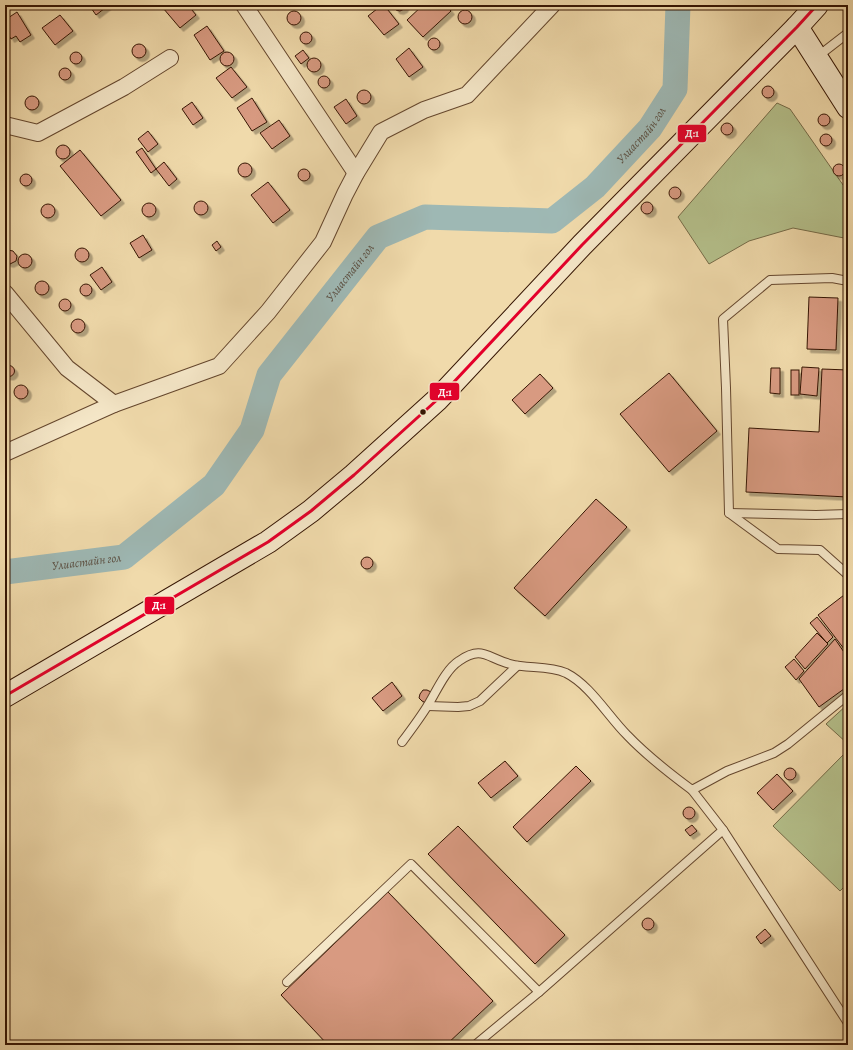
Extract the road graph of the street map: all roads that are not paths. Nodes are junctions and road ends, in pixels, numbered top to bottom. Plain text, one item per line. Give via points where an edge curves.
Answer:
1 (244, 5) edge
2 (551, 5) edge
3 (816, 5) edge
4 (797, 26) junction
5 (848, 33) edge
6 (170, 58) dead end
7 (817, 58) junction
8 (848, 107) edge
9 (5, 125) edge
10 (356, 173) junction
11 (848, 282) edge
12 (5, 293) edge
13 (114, 404) junction
14 (5, 453) edge
15 (729, 513) junction
16 (848, 514) edge
17 (848, 575) edge
18 (517, 666) junction
19 (848, 695) edge
20 (5, 696) edge
21 (428, 706) junction
22 (402, 742) dead end
23 (692, 790) junction
24 (723, 830) junction
25 (287, 982) dead end
26 (538, 992) junction
27 (848, 1023) edge
28 (475, 1045) edge

1 - 10 street
2 - 10 street via 467,95 424,110 381,132
3 - 4 main road
4 - 7 main road
4 - 20 main road via 582,245 438,399 354,474 268,542
5 - 7 lane
6 - 9 street via 124,87 38,133
7 - 8 main road
10 - 13 street via 323,242 268,312 219,366
11 - 15 lane via 832,278 770,280 723,319
12 - 13 street via 67,368
13 - 14 street
15 - 16 lane
15 - 17 lane via 778,549 820,550
18 - 21 lane via 480,701 469,706
18 - 21 lane via 484,654 476,653 464,658 450,668
18 - 23 lane via 551,668 574,678 627,735
19 - 23 lane via 774,753 727,771
21 - 22 lane
23 - 24 lane
24 - 26 lane
24 - 27 lane
25 - 26 lane via 411,864
26 - 28 lane

